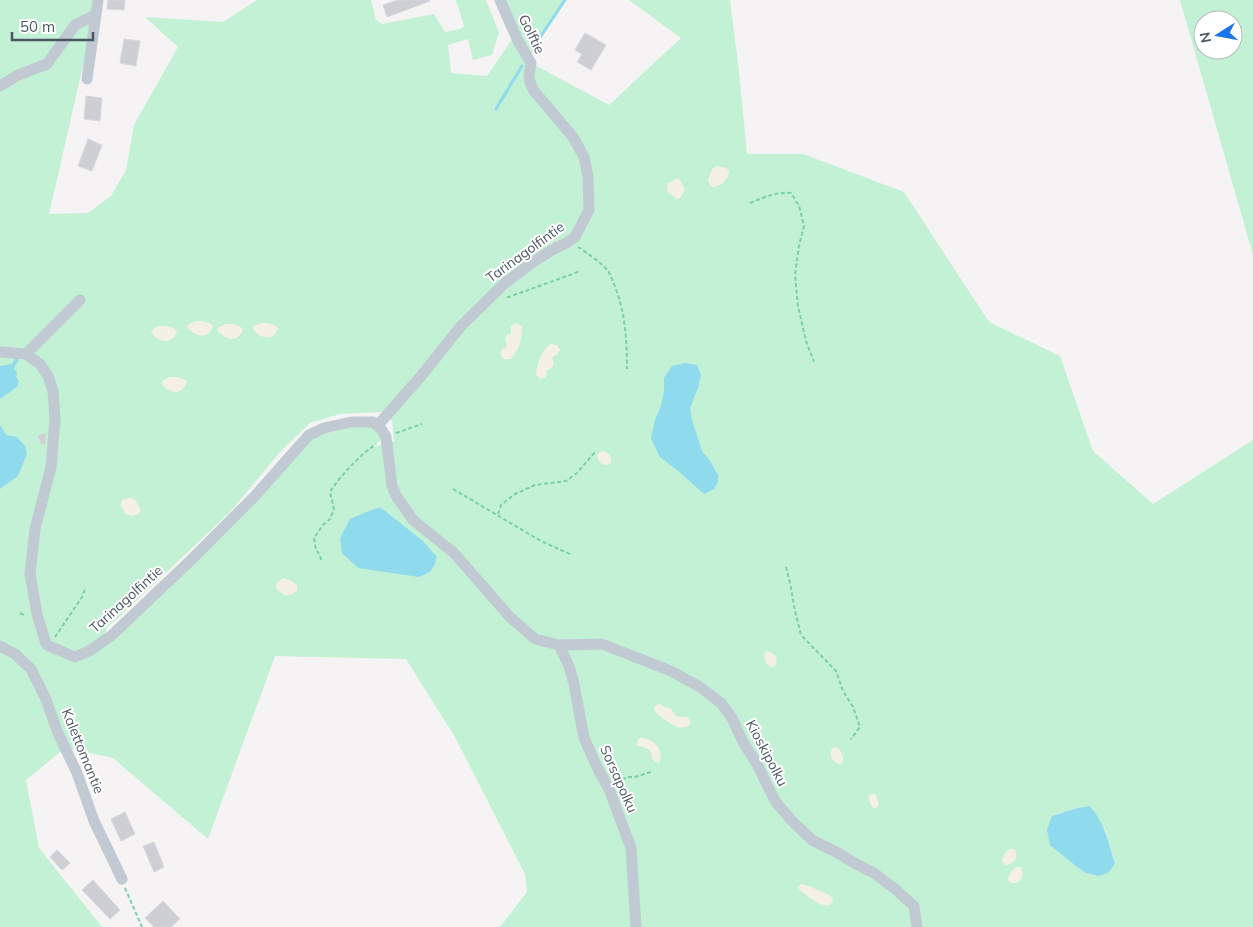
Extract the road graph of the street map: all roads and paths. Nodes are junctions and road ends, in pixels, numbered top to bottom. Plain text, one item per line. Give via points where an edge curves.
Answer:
1 (98, 0) edge
2 (500, 0) edge
3 (95, 14) junction
4 (87, 80) dead end
5 (530, 82) joint
6 (0, 86) edge
7 (750, 203) dead end
8 (571, 240) junction
9 (580, 271) dead end
10 (492, 295) junction
11 (80, 300) dead end
12 (0, 352) edge
13 (26, 354) junction
14 (814, 362) dead end
15 (627, 369) dead end
16 (422, 424) dead end
17 (378, 425) junction
18 (386, 437) junction
19 (595, 452) dead end
20 (453, 489) dead end
21 (498, 514) dead end
22 (572, 555) dead end
23 (321, 560) dead end
24 (786, 567) dead end
25 (85, 589) dead end
26 (559, 645) junction
27 (0, 646) edge
28 (49, 646) junction
29 (851, 738) dead end
30 (651, 772) dead end
31 (609, 789) junction
32 (122, 879) joint
33 (142, 927) edge
34 (636, 927) edge
35 (917, 927) edge

1 - 3 street
2 - 5 street, Golftie via 531,63
3 - 4 street
3 - 6 street via 75,25 47,64
5 - 8 street, Tarinagolfintie via 573,137 584,157 589,210
7 - 14 path via 781,192 792,193 799,206 804,226 795,275 797,299
8 - 10 street, Tarinagolfintie via 533,262
8 - 15 path via 611,277 625,324
9 - 10 path via 510,297
10 - 17 street, Tarinagolfintie via 461,326
11 - 13 street
12 - 13 street
13 - 28 street via 40,364 48,376 55,419 51,467 35,529 30,574 37,614
16 - 18 path
17 - 18 street
17 - 28 street, Tarinagolfintie via 351,422 309,435 254,497 112,636 74,657
18 - 23 path via 368,450 330,492 334,509 314,538
18 - 26 street via 392,486 413,520 454,553 509,616 535,639
19 - 21 path via 566,481 535,485 515,494 501,505
20 - 22 path via 541,541
24 - 29 path via 801,635 836,671 853,707 860,727
25 - 28 path
26 - 31 street, Sorsapolku via 574,684 584,738
26 - 35 street, Kioskipolku via 602,644 671,670 721,703 776,802 792,821 812,840 874,873 895,889 914,906
27 - 32 street, Kalettomantie via 15,654 35,676 94,821
30 - 31 path via 620,780
31 - 34 street, Sorsapolku via 631,848
32 - 33 path

